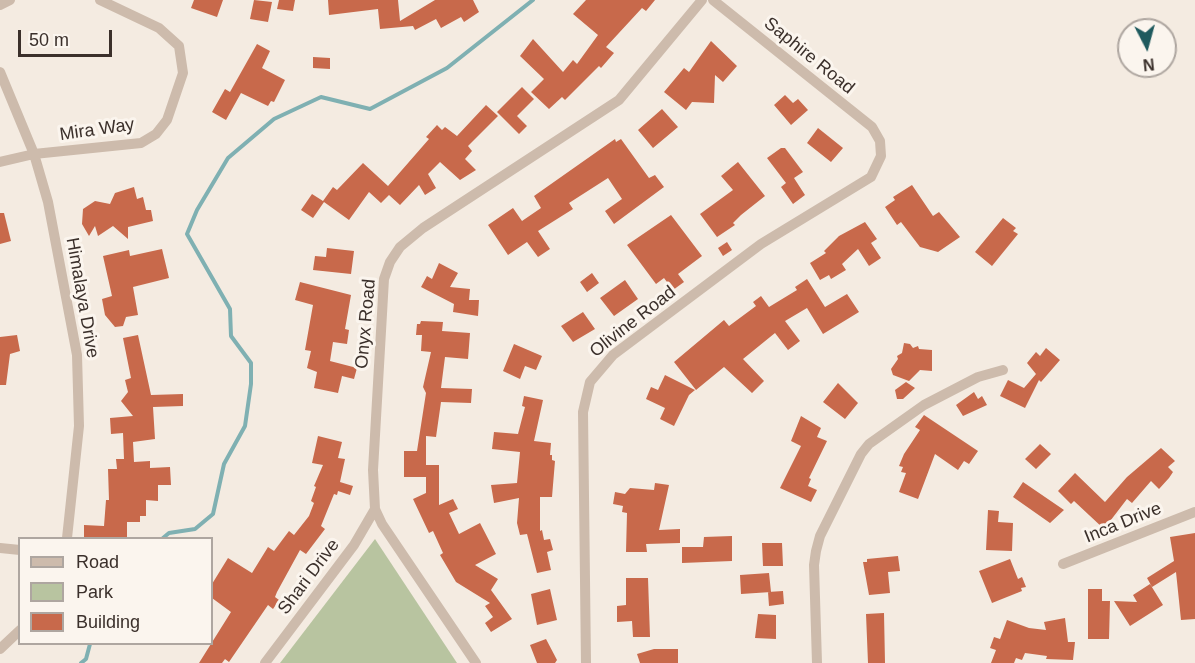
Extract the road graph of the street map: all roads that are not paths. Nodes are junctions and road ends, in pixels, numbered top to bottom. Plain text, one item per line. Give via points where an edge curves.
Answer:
1 (10, 0) edge
2 (100, 0) edge
3 (702, 0) edge
4 (713, 0) edge
5 (0, 5) edge
6 (0, 72) edge
7 (880, 141) joint
8 (34, 154) junction
9 (0, 162) edge
10 (1003, 370) dead end
11 (375, 508) junction
12 (1195, 512) edge
13 (67, 537) edge
14 (0, 549) edge
15 (18, 550) edge
16 (1063, 564) dead end
17 (18, 632) edge
18 (0, 649) edge
19 (266, 663) edge
20 (476, 663) edge
21 (586, 663) edge
22 (817, 663) edge

1 - 5 street
2 - 8 street, Mira Way via 159,28 179,46 183,73 167,120 156,134 141,143
3 - 11 street, Onyx Road via 619,100 423,228 400,247 390,262 381,300 373,470
4 - 7 street, Saphire Road via 872,127
6 - 8 street, Himalaya Drive
7 - 21 street, Olivine Road via 881,156 871,177 761,244 613,355 590,382 583,412
8 - 9 street, Mira Way
8 - 13 street, Himalaya Drive via 48,202 77,355 79,426
10 - 22 street via 978,377 924,405 861,454 816,551
11 - 19 street, Shari Drive via 354,545
11 - 20 street, Onyx Road
12 - 16 street, Inca Drive
14 - 15 street
17 - 18 street

